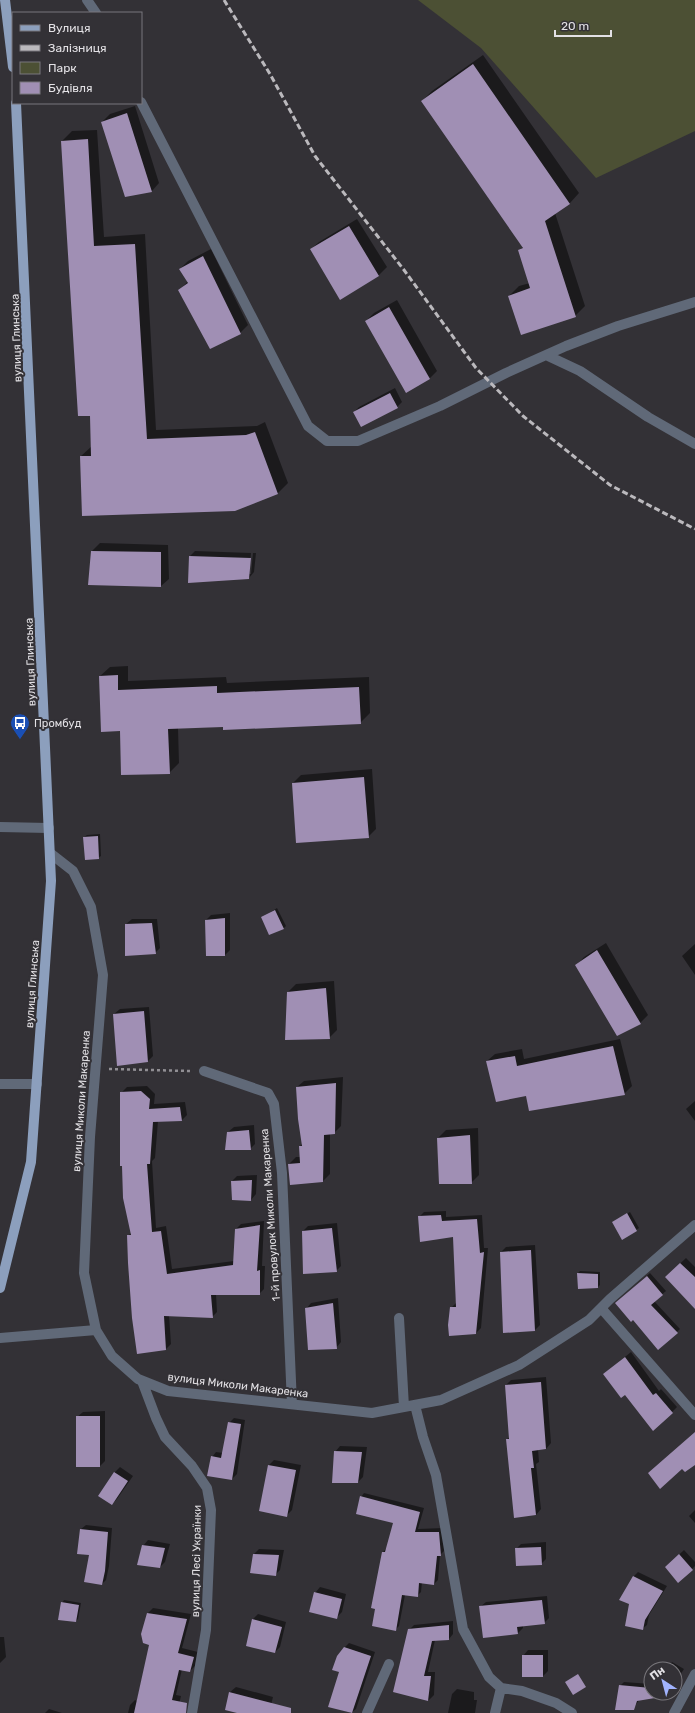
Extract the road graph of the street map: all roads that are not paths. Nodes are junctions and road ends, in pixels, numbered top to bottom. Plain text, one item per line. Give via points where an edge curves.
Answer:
1 (5, 0) edge
2 (87, 0) edge
3 (95, 12) edge
4 (12, 59) edge
5 (16, 104) edge
6 (142, 104) edge
7 (695, 302) edge
8 (546, 355) junction
9 (695, 444) edge
10 (0, 827) edge
11 (49, 828) junction
12 (50, 853) junction
13 (204, 1071) road end
14 (0, 1084) edge
15 (37, 1084) junction
16 (695, 1225) edge
17 (0, 1288) edge
18 (601, 1308) junction
19 (399, 1318) dead end
20 (96, 1330) junction
21 (0, 1338) edge
22 (142, 1381) junction
23 (292, 1404) junction
24 (415, 1405) junction
25 (404, 1407) junction
26 (695, 1415) edge
27 (389, 1664) dead end
28 (695, 1674) edge
29 (500, 1688) junction
30 (192, 1713) edge
31 (367, 1713) edge
32 (495, 1713) edge
33 (572, 1713) edge
34 (674, 1713) edge

1 - 4 main road
2 - 3 street
5 - 11 main road, вулиця Глинська
6 - 8 street via 308,426 327,441 358,441 440,406
7 - 8 street via 618,326
8 - 9 street via 580,371 648,417
10 - 11 street
11 - 12 main road, вулиця Глинська
12 - 15 main road, вулиця Глинська via 51,881
12 - 20 street, вулиця Миколи Макаренка via 73,871 91,907 103,975 90,1137 84,1273
13 - 23 street, 1-й провулок Миколи Макаренка via 268,1093 274,1104 282,1173
14 - 15 street
15 - 17 main road, вулиця Глинська via 31,1162
16 - 18 street, вулиця Миколи Макаренка
18 - 24 street, вулиця Миколи Макаренка via 589,1320 519,1365 441,1400
18 - 26 street
19 - 25 street
20 - 21 street
20 - 22 street, вулиця Миколи Макаренка via 112,1356
22 - 23 street, вулиця Миколи Макаренка via 168,1391
22 - 30 street, вулиця Лесі Українки via 165,1437 192,1466 207,1488 211,1510 206,1630
23 - 25 street, вулиця Миколи Макаренка via 372,1413
24 - 25 street, вулиця Миколи Макаренка
24 - 29 street via 436,1475 463,1629 489,1677
27 - 31 street
28 - 34 street
29 - 32 street
29 - 33 street via 522,1691 556,1703

